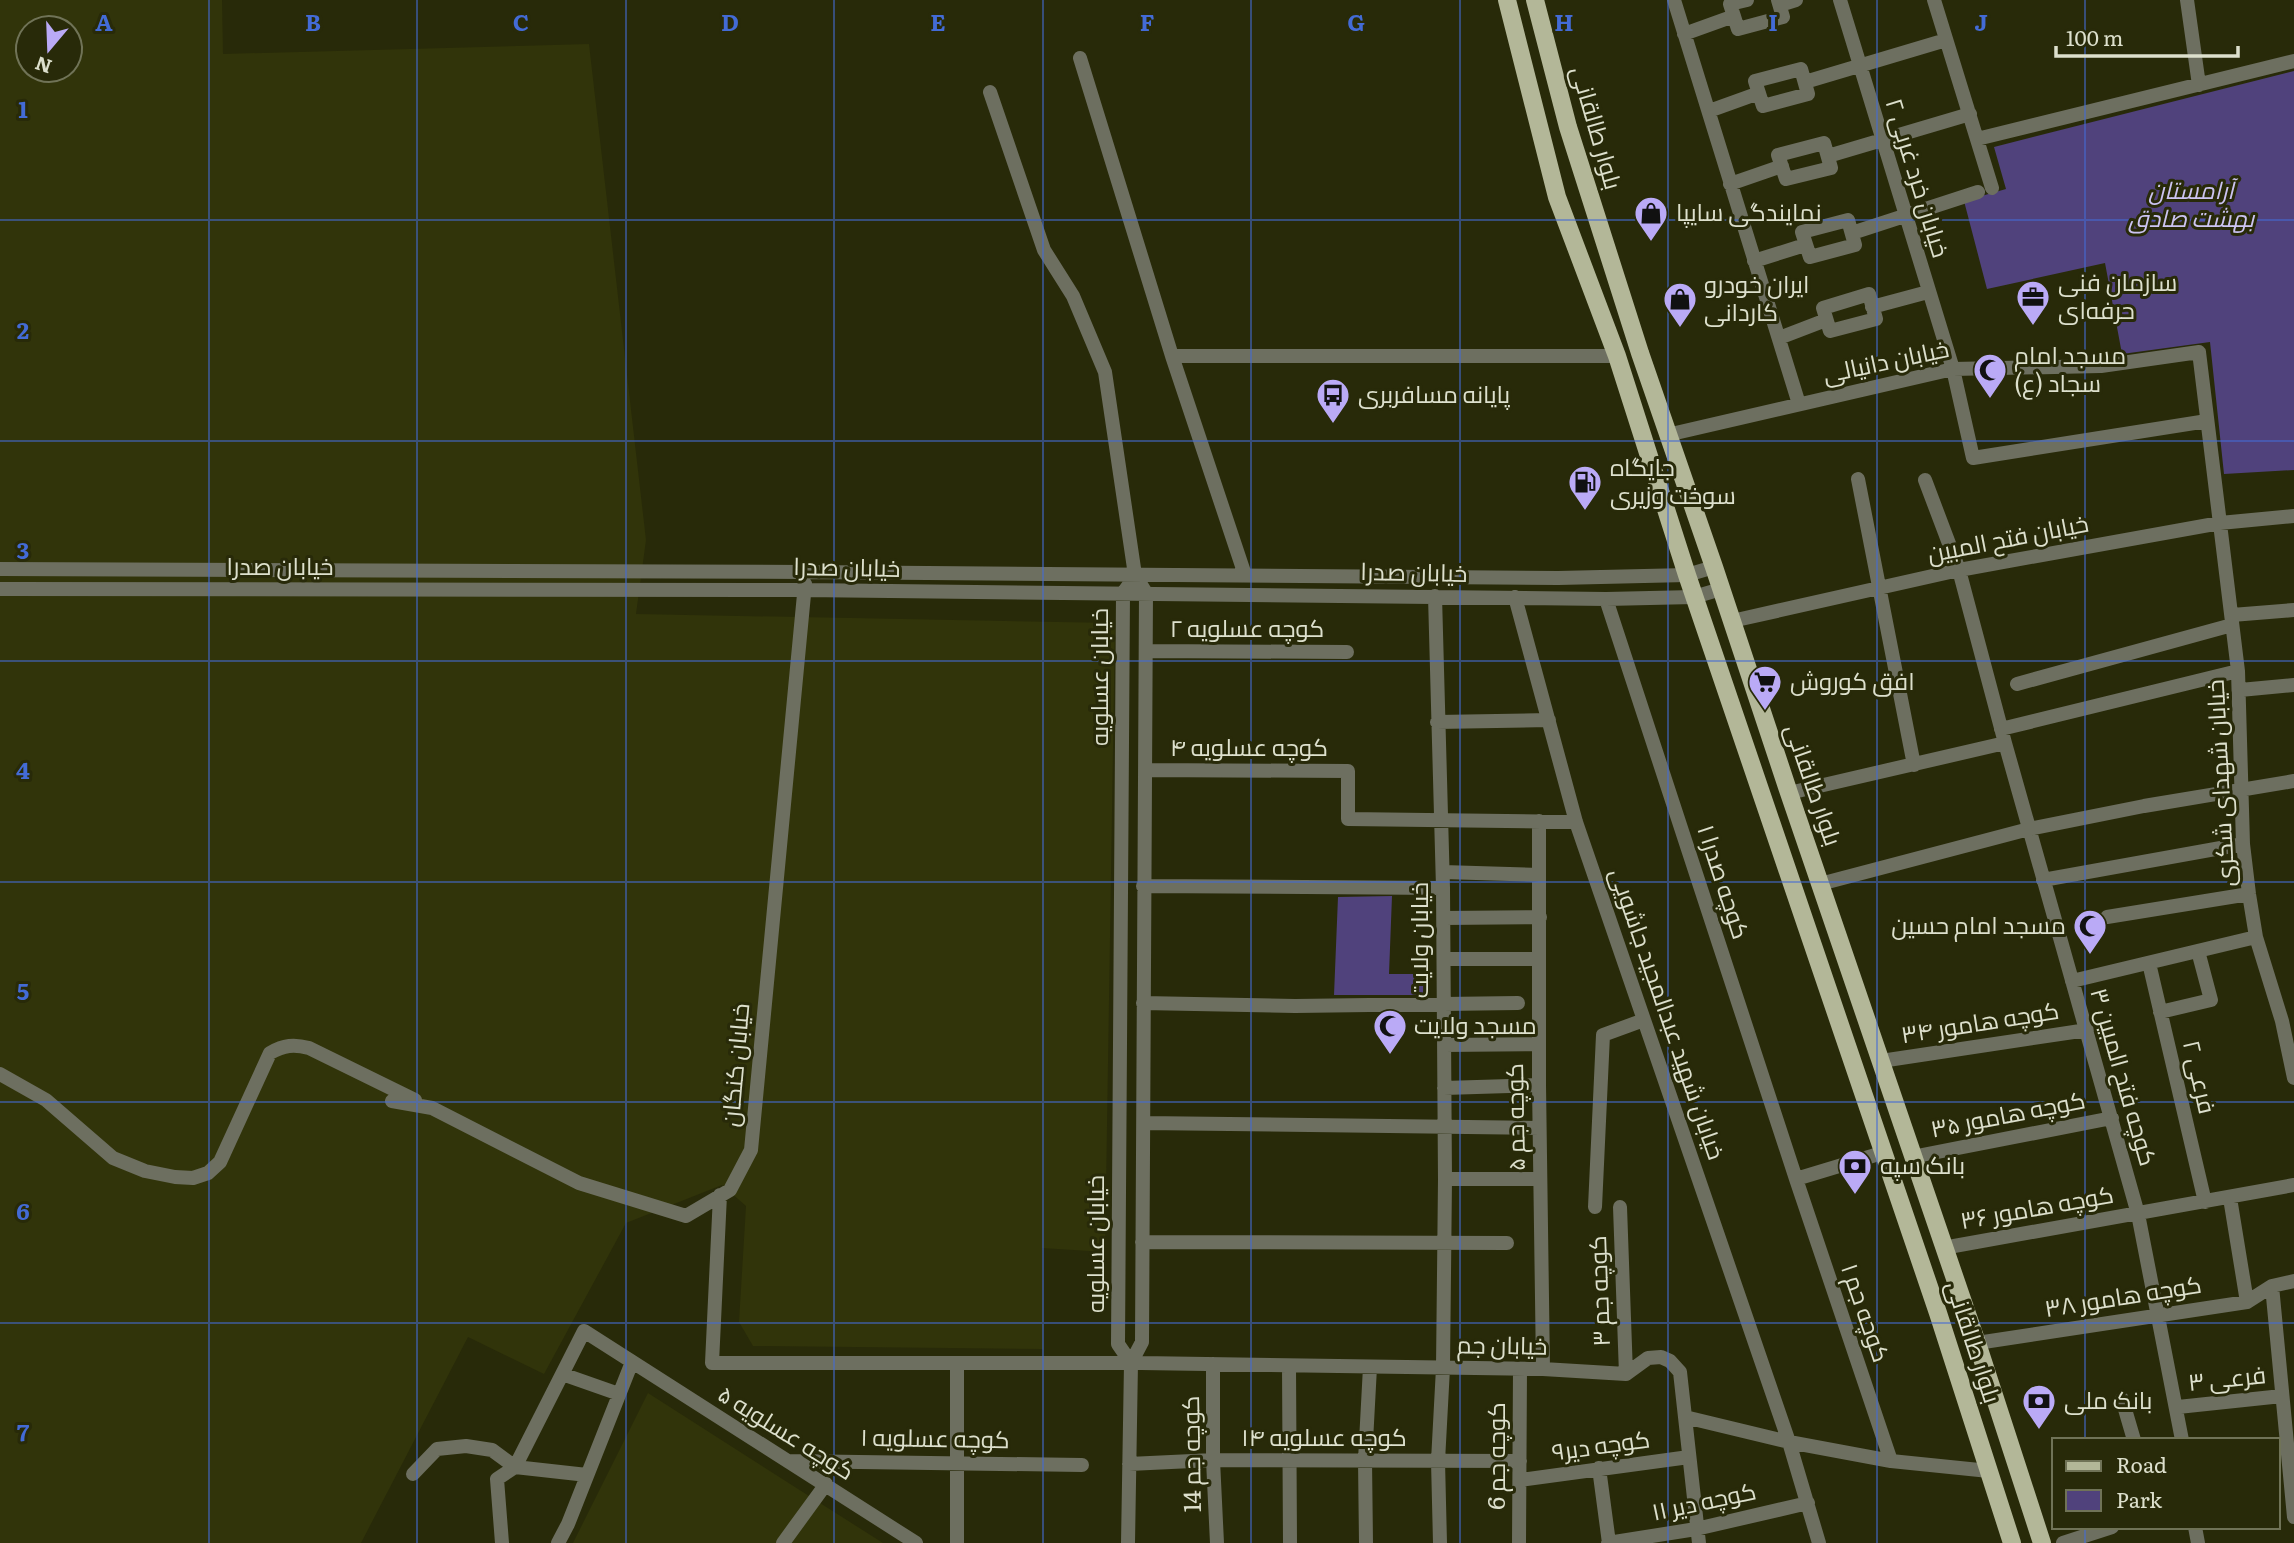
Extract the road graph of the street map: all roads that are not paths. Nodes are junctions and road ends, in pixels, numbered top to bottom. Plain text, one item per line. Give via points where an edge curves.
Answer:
1 (1507, 0) edge
2 (1535, 0) edge
3 (1674, 0) edge
4 (1747, 0) edge
5 (1796, 0) edge
6 (1840, 0) edge
7 (1934, 0) edge
8 (2187, 0) edge
9 (1779, 3) edge
10 (1734, 16) junction
11 (1684, 34) junction
12 (1947, 40) junction
13 (1080, 58) dead end
14 (2294, 61) edge
15 (1859, 65) junction
16 (1805, 82) junction
17 (2199, 85) junction
18 (990, 92) dead end
19 (1759, 93) junction
20 (1709, 111) junction
21 (1970, 114) junction
22 (1977, 139) junction
23 (1882, 141) junction
24 (1828, 156) junction
25 (1782, 166) junction
26 (1730, 184) junction
27 (1905, 216) junction
28 (1852, 233) junction
29 (1805, 245) junction
30 (1754, 261) junction
31 (1928, 292) junction
32 (1872, 307) junction
33 (1826, 320) junction
34 (1779, 338) junction
35 (1172, 356) junction
36 (1617, 356) junction
37 (1953, 369) junction
38 (1799, 404) junction
39 (2207, 421) junction
40 (1667, 435) junction
41 (1858, 479) dead end
42 (1925, 480) dead end
43 (2294, 516) edge
44 (2220, 523) junction
45 (1714, 567) junction
46 (0, 569) edge
47 (161, 570) junction
48 (354, 570) junction
49 (1959, 570) junction
50 (523, 571) junction
51 (806, 572) junction
52 (1135, 575) junction
53 (1245, 575) junction
54 (1687, 575) junction
55 (1371, 577) junction
56 (1558, 578) junction
57 (1878, 587) junction
58 (0, 589) edge
59 (161, 589) junction
60 (1721, 589) junction
61 (355, 590) junction
62 (523, 590) junction
63 (804, 590) junction
64 (1123, 593) junction
65 (1146, 593) junction
66 (1371, 595) junction
67 (1435, 596) junction
68 (1515, 597) junction
69 (1559, 597) junction
70 (1694, 597) junction
71 (1606, 598) junction
72 (2294, 610) edge
73 (2232, 620) junction
74 (1732, 621) junction
75 (1146, 651) junction
76 (1347, 652) dead end
77 (2238, 671) junction
78 (2017, 684) dead end
79 (2294, 685) edge
80 (2239, 690) junction
81 (1549, 720) junction
82 (1437, 722) junction
83 (2003, 736) junction
84 (1914, 765) junction
85 (1144, 770) junction
86 (2294, 781) edge
87 (2243, 790) junction
88 (1788, 793) junction
89 (1440, 820) junction
90 (1539, 821) junction
91 (1576, 822) junction
92 (2029, 829) junction
93 (2243, 844) junction
94 (1443, 872) junction
95 (1539, 874) junction
96 (2043, 880) junction
97 (1820, 884) junction
98 (1143, 886) junction
99 (1443, 888) junction
100 (1794, 891) junction
101 (2249, 894) junction
102 (1540, 917) junction
103 (2107, 917) dead end
104 (1444, 918) junction
105 (2256, 937) junction
106 (2198, 951) junction
107 (1444, 959) junction
108 (1539, 959) junction
109 (2149, 963) junction
110 (2072, 981) junction
111 (1143, 1003) junction
112 (1518, 1003) dead end
113 (1443, 1004) junction
114 (2160, 1012) junction
115 (1644, 1020) junction
116 (2288, 1020) edge
117 (2087, 1030) junction
118 (1538, 1044) junction
119 (1444, 1045) junction
120 (2291, 1049) edge
121 (1881, 1061) junction
122 (0, 1074) edge
123 (2294, 1078) edge
124 (1539, 1086) junction
125 (1444, 1088) junction
126 (392, 1101) dead end
127 (432, 1108) junction
128 (2112, 1118) junction
129 (1144, 1123) junction
130 (1444, 1128) junction
131 (1539, 1128) junction
132 (1882, 1153) junction
133 (1912, 1157) junction
134 (1445, 1179) junction
135 (1540, 1179) junction
136 (1796, 1180) junction
137 (2294, 1185) edge
138 (720, 1195) junction
139 (2230, 1198) junction
140 (2206, 1202) junction
141 (1595, 1207) dead end
142 (1619, 1207) dead end
143 (2138, 1214) junction
144 (1142, 1242) junction
145 (1444, 1243) junction
146 (1507, 1243) dead end
147 (1943, 1248) junction
148 (2294, 1281) edge
149 (2272, 1286) junction
150 (2247, 1302) junction
151 (2158, 1315) junction
152 (1977, 1343) junction
153 (632, 1362) junction
154 (957, 1363) junction
155 (1131, 1363) junction
156 (1213, 1364) junction
157 (1289, 1366) junction
158 (1370, 1367) junction
159 (1443, 1368) junction
160 (1520, 1369) junction
161 (1543, 1369) junction
162 (562, 1374) junction
163 (1626, 1374) junction
164 (619, 1394) junction
165 (2282, 1396) junction
166 (2122, 1399) dead end
167 (2178, 1408) junction
168 (1685, 1417) junction
169 (2133, 1438) edge
170 (2182, 1438) edge
171 (1789, 1442) junction
172 (1689, 1457) junction
173 (1213, 1460) junction
174 (1290, 1460) junction
175 (2283, 1460) edge
176 (787, 1461) junction
177 (1365, 1461) junction
178 (1438, 1461) junction
179 (1520, 1461) junction
180 (1891, 1461) junction
181 (956, 1462) junction
182 (1129, 1464) junction
183 (1082, 1465) dead end
184 (515, 1467) junction
185 (1599, 1468) junction
186 (1989, 1471) junction
187 (413, 1474) dead end
188 (587, 1475) junction
189 (1520, 1480) junction
190 (826, 1484) junction
191 (1808, 1503) junction
192 (2294, 1517) edge
193 (2106, 1529) edge
194 (1698, 1536) edge
195 (502, 1543) edge
196 (554, 1543) edge
197 (783, 1543) edge
198 (916, 1543) edge
199 (957, 1543) edge
200 (1128, 1543) edge
201 (1217, 1543) edge
202 (1290, 1543) edge
203 (1366, 1543) edge
204 (1440, 1543) edge
205 (1519, 1543) edge
206 (1609, 1543) edge
207 (1819, 1543) edge
208 (2012, 1543) edge
209 (2042, 1543) edge
210 (2063, 1543) edge

1 - 36 main road, بلوار طالقانی via 1558,197
2 - 40 main road, بلوار طالقانی via 1568,127
3 - 11 street
4 - 10 street via 1730,4
5 - 9 street
6 - 15 street, خیابان خرد غربی ۲
7 - 12 street
8 - 17 street
9 - 10 street via 1783,17 1738,29
10 - 11 street
11 - 20 street
12 - 15 street
12 - 21 street
13 - 35 street
14 - 17 street
15 - 16 street
15 - 23 street, خیابان خرد غربی ۲
16 - 19 street via 1808,94 1763,106
16 - 19 street via 1801,69 1755,82
17 - 22 street
18 - 52 street via 1044,250 1073,296 1105,372
19 - 20 street
20 - 26 street
21 - 22 street
21 - 23 street
22 - 27 street via 1985,190
23 - 24 street
23 - 27 street, خیابان خرد غربی ۲
24 - 25 street via 1832,167 1786,179
24 - 25 street via 1824,143 1778,155
25 - 26 street
26 - 30 street
27 - 28 street
27 - 31 street, خیابان خرد غربی ۲
28 - 29 street via 1855,245 1810,257
28 - 29 street via 1848,220 1802,232
29 - 30 street
30 - 34 street
31 - 32 street
31 - 37 street, خیابان خرد غربی ۲
32 - 33 street via 1876,319 1830,331
32 - 33 street via 1869,294 1823,307
33 - 34 street
34 - 38 street
35 - 36 street
35 - 53 street
36 - 54 main road, بلوار طالقانی
37 - 38 street, خیابان دانیالی
37 - 39 street, خیابان دانیالی via 2101,366 2199,352
37 - 39 street, خیابان خرد غربی ۲ via 1973,458
38 - 40 street, خیابان دانیالی
39 - 44 street, خیابان دانیالی
40 - 45 main road, بلوار طالقانی
41 - 57 street
42 - 49 street, کوچه فتح المبین ۳
43 - 44 street, خیابان فتح المبین
44 - 49 street, خیابان فتح المبین
44 - 73 street, خیابان شهدای شکری
45 - 54 street, خیابان صدرا
45 - 60 main road, بلوار طالقانی
46 - 47 street, خیابان صدرا
47 - 48 street, خیابان صدرا
47 - 59 street
48 - 50 street, خیابان صدرا
48 - 61 street
49 - 57 street, خیابان فتح المبین
49 - 83 street, کوچه فتح المبین ۳
50 - 51 street, خیابان صدرا
50 - 62 street
51 - 52 street, خیابان صدرا
51 - 63 street, خیابان کنگان
52 - 53 street, خیابان صدرا
52 - 64 street, خیابان عسلویه
52 - 65 street, خیابان عسلویه
53 - 55 street, خیابان صدرا
54 - 56 street, خیابان صدرا
54 - 70 main road, بلوار طالقانی
55 - 56 street, خیابان صدرا
55 - 66 street
56 - 69 street
57 - 74 street, خیابان فتح المبین
57 - 84 street
58 - 59 street, خیابان صدرا
59 - 61 street, خیابان صدرا
60 - 70 street, خیابان صدرا
60 - 74 main road, بلوار طالقانی
61 - 62 street, خیابان صدرا
62 - 63 street, خیابان صدرا
63 - 64 street, خیابان صدرا
63 - 138 street, خیابان کنگان via 751,1150 730,1190
64 - 65 street, خیابان صدرا
64 - 155 street, خیابان عسلویه via 1118,1344
65 - 66 street, خیابان صدرا
65 - 75 street, خیابان عسلویه
66 - 67 street, خیابان صدرا
67 - 68 street, خیابان صدرا
67 - 82 street, خیابان ولایت
68 - 69 street, خیابان صدرا
68 - 81 street, خیابان شهید عبدالمجید جاشویی
69 - 71 street, خیابان صدرا
70 - 71 street, خیابان صدرا
70 - 100 main road, بلوار طالقانی
71 - 136 street, کوچه صدرا ۱
72 - 73 street
73 - 77 street, خیابان شهدای شکری
73 - 78 street
74 - 88 main road, بلوار طالقانی
75 - 76 street, کوچه عسلویه ۲
75 - 85 street, خیابان عسلویه
77 - 80 street, خیابان شهدای شکری
77 - 83 street
79 - 80 street
80 - 87 street, خیابان شهدای شکری
81 - 82 street
81 - 91 street, خیابان شهید عبدالمجید جاشویی
82 - 89 street, خیابان ولایت
83 - 84 street
83 - 92 street, کوچه فتح المبین ۳
84 - 88 street
85 - 89 street, کوچه عسلویه ۴ via 1348,771 1348,819
85 - 98 street, خیابان عسلویه
86 - 87 street
87 - 92 street
87 - 93 street, خیابان شهدای شکری
88 - 97 main road, بلوار طالقانی
89 - 90 street
89 - 94 street, خیابان ولایت
90 - 91 street
90 - 95 street, کوچه جم ۵
91 - 115 street, خیابان شهید عبدالمجید جاشویی
92 - 96 street, کوچه فتح المبین ۳
92 - 97 street
93 - 96 street
93 - 101 street, خیابان شهدای شکری
94 - 95 street
94 - 99 street, خیابان ولایت
95 - 102 street, کوچه جم ۵
96 - 110 street, کوچه فتح المبین ۳
97 - 100 main road
97 - 121 main road, بلوار طالقانی
98 - 99 street
98 - 111 street, خیابان عسلویه
99 - 104 street, خیابان ولایت
100 - 132 main road, بلوار طالقانی
101 - 103 street
101 - 105 street, خیابان شهدای شکری
102 - 104 street
102 - 108 street, کوچه جم ۵
104 - 107 street, خیابان ولایت
105 - 106 street
105 - 116 street, خیابان شهدای شکری
106 - 109 street
106 - 114 street via 2211,1000
107 - 108 street
107 - 113 street, خیابان ولایت
108 - 118 street, کوچه جم ۵
109 - 110 street
109 - 114 street, فرعی ۲
110 - 117 street, کوچه فتح المبین ۳
111 - 113 street
111 - 129 street, خیابان عسلویه
112 - 113 street
113 - 119 street, خیابان ولایت
114 - 140 street, فرعی ۲
115 - 141 street via 1603,1035
115 - 171 street, خیابان شهید عبدالمجید جاشویی
116 - 120 street, خیابان شهدای شکری
117 - 121 street, کوچه هامور ۳۴
117 - 128 street, کوچه فتح المبین ۳
118 - 119 street
118 - 124 street, کوچه جم ۵
119 - 125 street, خیابان ولایت
120 - 123 street, خیابان شهدای شکری
121 - 133 main road, بلوار طالقانی
122 - 127 street via 46,1100 113,1158 175,1177 208,1173 220,1162 270,1053 282,1046 309,1048
124 - 125 street
124 - 131 street, کوچه جم ۵
125 - 130 street, خیابان ولایت
126 - 127 street, خیابان کنگان
127 - 138 street, خیابان کنگان via 579,1183 686,1216
128 - 133 street, کوچه هامور ۳۵
128 - 143 street, کوچه فتح المبین ۳
129 - 130 street
129 - 144 street, خیابان عسلویه
130 - 131 street
130 - 134 street, خیابان ولایت
131 - 135 street, کوچه جم ۵
132 - 136 street
132 - 186 main road, بلوار طالقانی
133 - 147 main road, بلوار طالقانی
134 - 135 street
134 - 145 street, خیابان ولایت
135 - 161 street, کوچه جم ۵
136 - 180 street, کوچه جم ۱
137 - 139 street, کوچه هامور ۳۶
138 - 154 street via 712,1363
139 - 140 street, کوچه هامور ۳۶
139 - 150 street
140 - 143 street, کوچه هامور ۳۶
142 - 163 street, کوچه جم ۳
143 - 147 street, کوچه هامور ۳۶
143 - 151 street, کوچه فتح المبین ۳
144 - 145 street
144 - 155 street, خیابان عسلویه via 1142,1342
145 - 146 street
145 - 159 street, خیابان ولایت
147 - 152 main road, بلوار طالقانی
148 - 149 street, کوچه هامور ۳۸
149 - 150 street, کوچه هامور ۳۸
149 - 165 street
150 - 151 street, کوچه هامور ۳۸
151 - 152 street, کوچه هامور ۳۸
151 - 167 street, کوچه فتح المبین ۳
152 - 209 main road, بلوار طالقانی
153 - 162 street, کوچه عسلویه ۵ via 584,1331
153 - 164 street
153 - 176 street, کوچه عسلویه ۵
154 - 155 street, خیابان جم
154 - 181 street
155 - 156 street, خیابان جم
155 - 182 street, خیابان عسلویه
156 - 157 street, خیابان جم
156 - 173 street, کوچه جم 14
157 - 158 street, خیابان جم
157 - 174 street
158 - 159 street, خیابان جم
158 - 177 street
159 - 160 street, خیابان جم
159 - 178 street, خیابان ولایت
160 - 161 street, خیابان جم
160 - 179 street, کوچه جم 6
161 - 163 street, خیابان جم
162 - 164 street
162 - 184 street
163 - 168 street via 1648,1357 1670,1361 1680,1372
164 - 188 street
165 - 167 street, فرعی ۳
165 - 175 street
166 - 169 street
167 - 170 street, کوچه فتح المبین ۳
168 - 171 street
168 - 172 street
171 - 180 street
171 - 191 street, خیابان شهید عبدالمجید جاشویی
172 - 185 street, کوچه دیر۹
172 - 194 street
173 - 174 street, کوچه عسلویه ۱۴
173 - 182 street, کوچه عسلویه ۱۴
173 - 201 street, کوچه جم 14
174 - 177 street, کوچه عسلویه ۱۴
174 - 202 street
175 - 192 street
176 - 181 street, کوچه عسلویه ۱
176 - 190 street, کوچه عسلویه ۵
177 - 178 street, کوچه عسلویه ۱۴
177 - 203 street
178 - 179 street, کوچه عسلویه ۱۴
178 - 204 street, خیابان ولایت
179 - 189 street, کوچه جم 6
180 - 186 street
181 - 183 street, کوچه عسلویه ۱
181 - 199 street
182 - 200 street, خیابان عسلویه
184 - 187 street via 492,1450 466,1446 437,1449
184 - 188 street
184 - 195 street via 497,1479
185 - 189 street, کوچه دیر۹
185 - 206 street
186 - 208 main road, بلوار طالقانی
188 - 196 street via 568,1524
189 - 205 street, کوچه جم 6
190 - 197 street
190 - 198 street, کوچه عسلویه ۵
191 - 194 street, کوچه دیر ۱۱
191 - 207 street, خیابان شهید عبدالمجید جاشویی
193 - 210 street
194 - 206 street, کوچه دیر ۱۱

